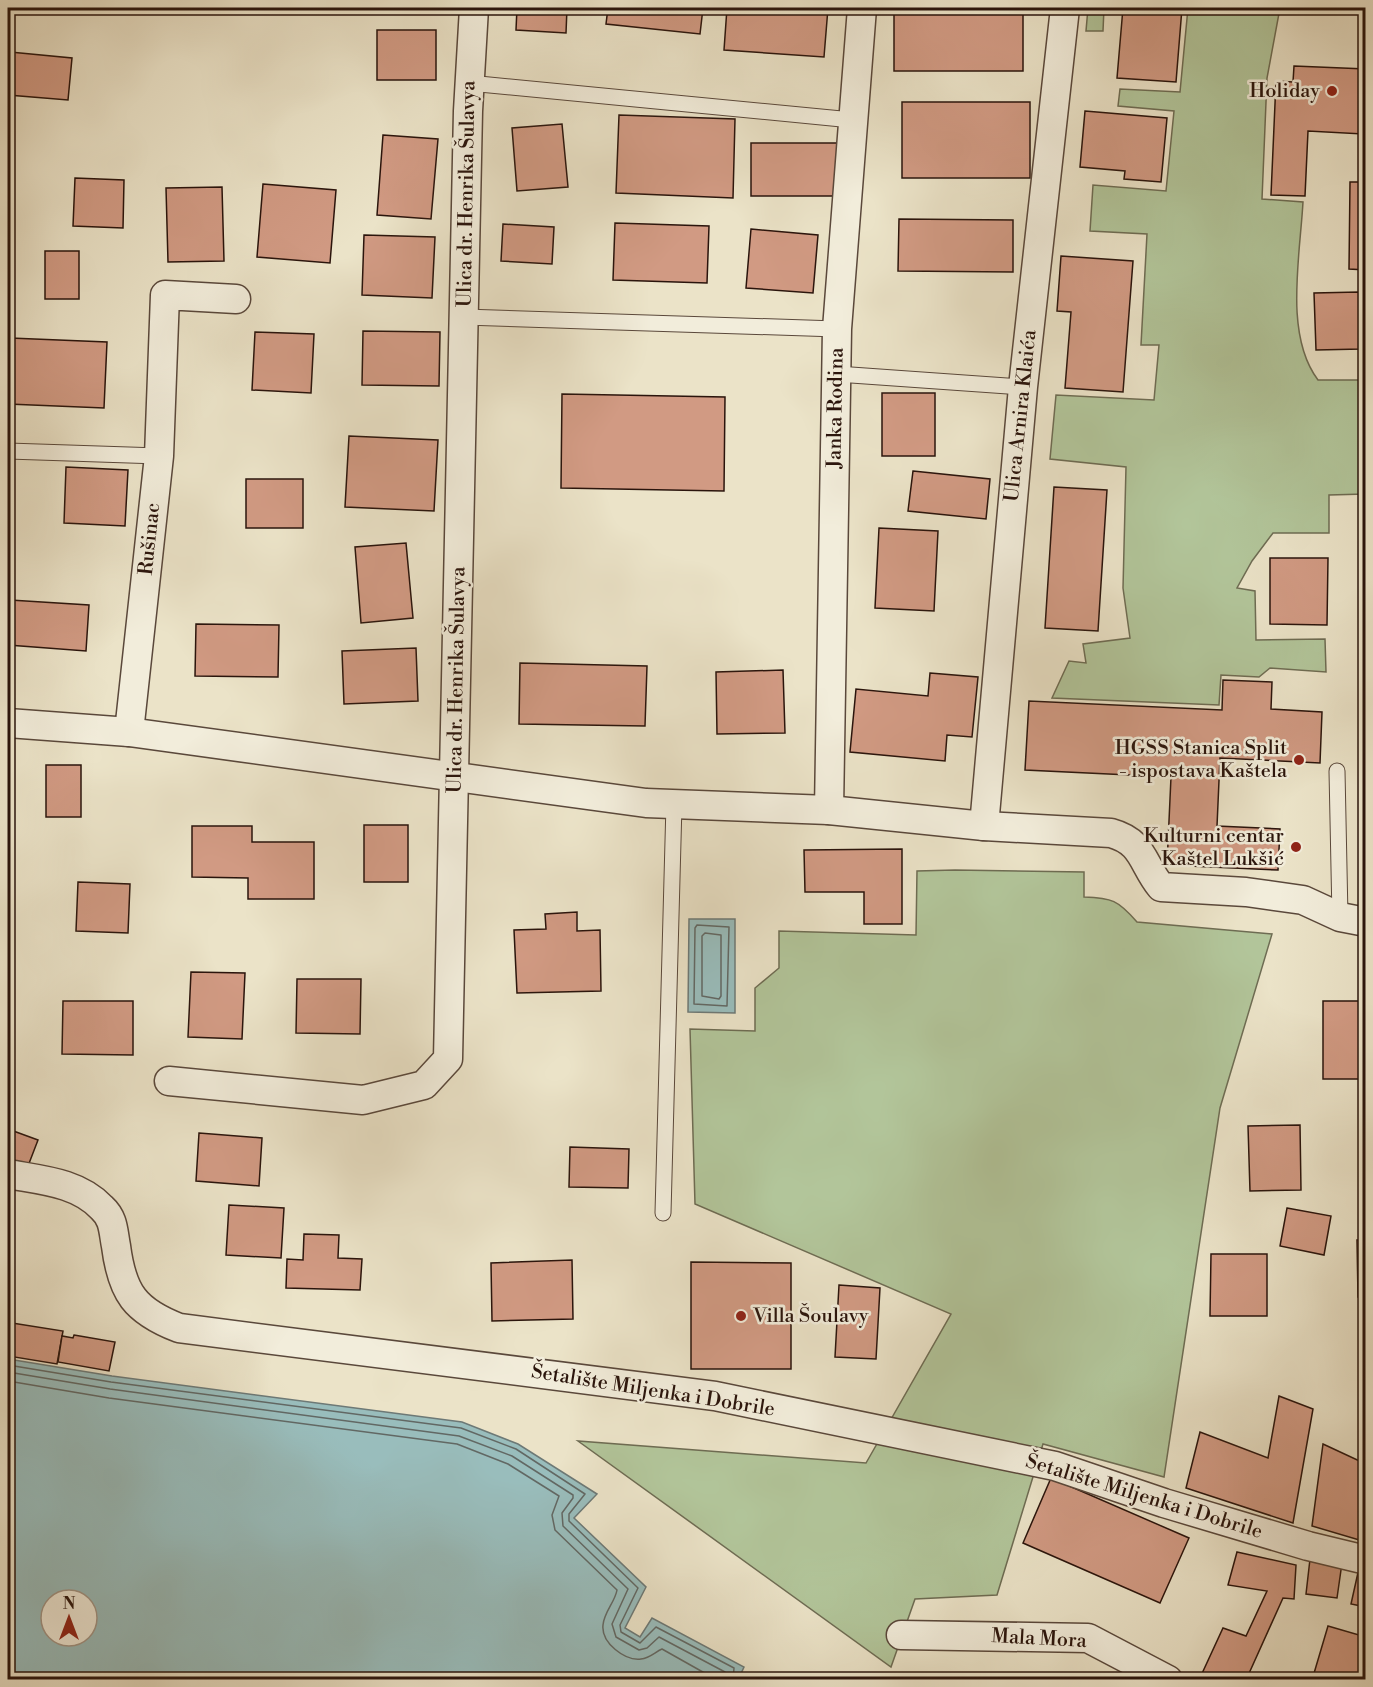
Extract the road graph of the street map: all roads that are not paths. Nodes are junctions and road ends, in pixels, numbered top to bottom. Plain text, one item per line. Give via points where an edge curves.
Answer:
1 (474, 8) edge
2 (861, 8) edge
3 (1065, 8) edge
4 (470, 83) junction
5 (852, 120) junction
6 (236, 299) dead end
7 (464, 317) junction
8 (837, 329) junction
9 (837, 374) junction
10 (1023, 387) junction
11 (8, 451) edge
12 (159, 456) junction
13 (8, 723) edge
14 (129, 732) junction
15 (1338, 771) dead end
16 (455, 776) junction
17 (674, 804) junction
18 (829, 810) junction
19 (984, 826) junction
20 (1353, 920) edge
21 (169, 1081) dead end
22 (8, 1174) edge
23 (663, 1213) dead end
24 (1365, 1560) edge
25 (901, 1635) dead end
26 (1168, 1680) edge

1 - 4 street, Ulica dr. Henrika Šulavya
2 - 5 street, Janka Rodina
3 - 10 street, Ulica Arnira Klaića
4 - 5 lane
4 - 7 street, Ulica dr. Henrika Šulavya
5 - 8 street, Janka Rodina
6 - 12 street, Rušinac via 165,295
7 - 8 lane
7 - 16 street, Ulica dr. Henrika Šulavya
8 - 9 street, Janka Rodina
9 - 10 lane
9 - 18 street, Janka Rodina
10 - 19 street, Ulica Arnira Klaića
11 - 12 lane
12 - 14 street, Rušinac
13 - 14 street
14 - 16 street
15 - 20 lane
16 - 17 street
16 - 21 street, Ulica dr. Henrika Šulavya via 448,1059 424,1085 363,1100
17 - 18 street
17 - 23 lane
18 - 19 street
19 - 20 street via 1111,833 1126,837 1142,851 1149,872 1161,887 1304,900
22 - 24 street, Šetalište Miljenka i Dobrile via 64,1185 102,1207 113,1221 124,1281 134,1301 152,1317 179,1328 715,1396 1055,1466 1164,1503
25 - 26 street, Mala Mora via 1088,1638

